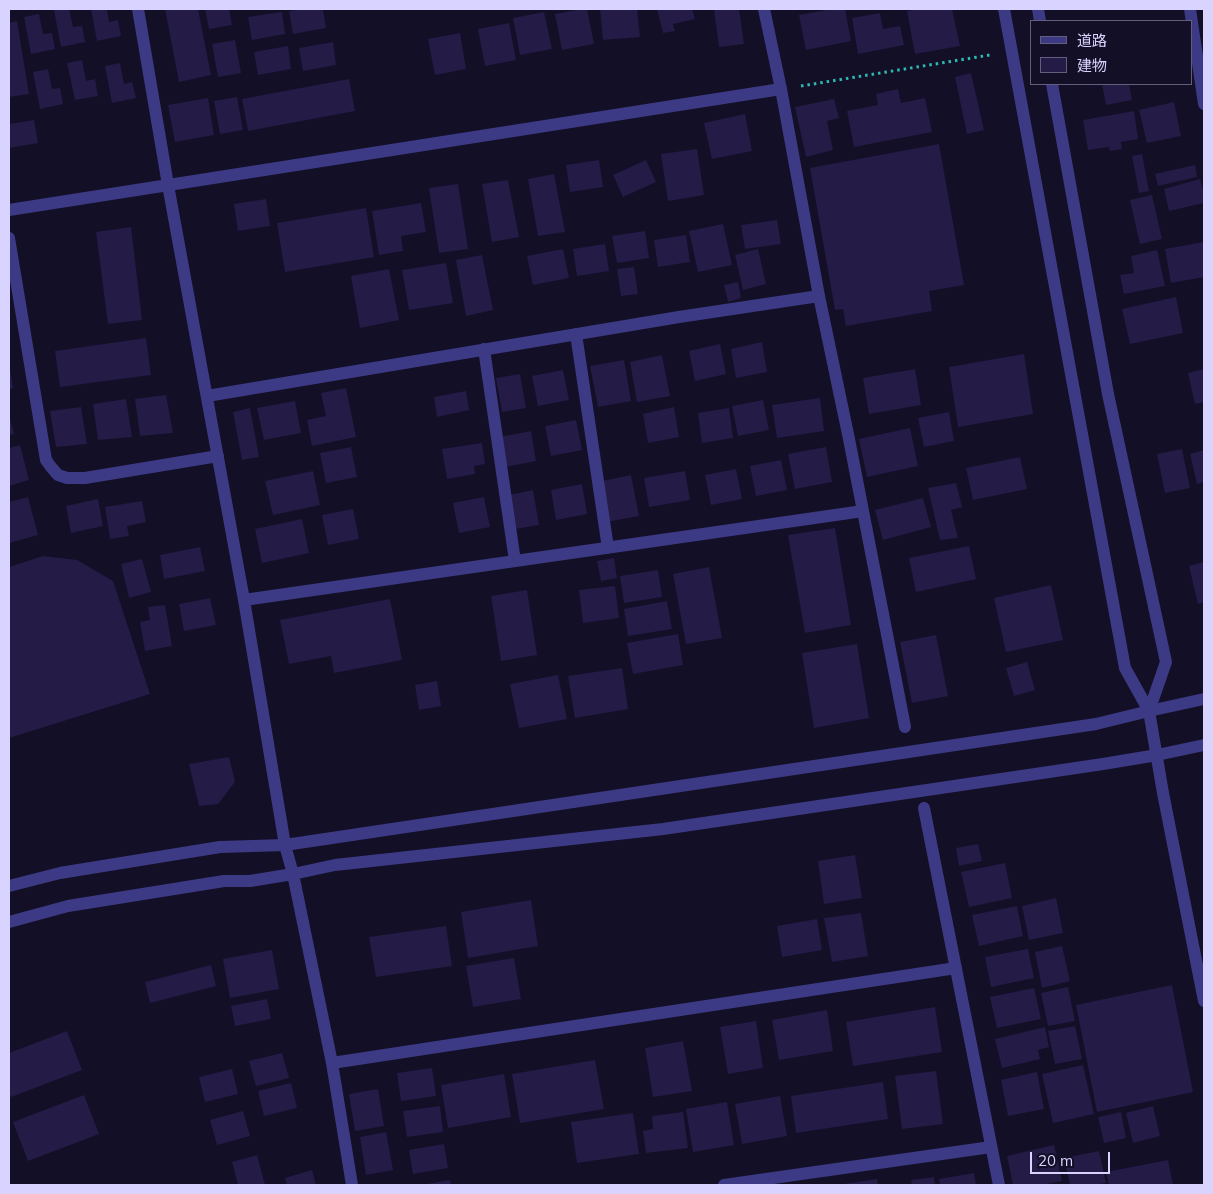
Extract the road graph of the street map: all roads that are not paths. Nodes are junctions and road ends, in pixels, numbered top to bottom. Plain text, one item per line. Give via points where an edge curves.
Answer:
1 (138, 9) edge
2 (764, 9) edge
3 (1004, 9) edge
4 (1193, 32) edge
5 (1052, 85) edge
6 (781, 89) junction
7 (1204, 104) edge
8 (168, 185) junction
9 (9, 210) edge
10 (9, 238) edge
11 (818, 296) junction
12 (576, 334) junction
13 (484, 349) junction
14 (207, 396) junction
15 (218, 456) junction
16 (863, 511) junction
17 (608, 548) junction
18 (515, 561) junction
19 (244, 600) junction
20 (1204, 699) edge
21 (1149, 711) junction
22 (905, 727) dead end
23 (1204, 745) edge
24 (1157, 755) junction
25 (924, 808) dead end
26 (285, 845) junction
27 (293, 874) junction
28 (9, 886) edge
29 (9, 922) edge
30 (956, 968) junction
31 (1204, 1001) edge
32 (332, 1063) junction
33 (991, 1147) junction
34 (352, 1185) edge
35 (724, 1185) edge
36 (999, 1185) edge

1 - 8 street
2 - 6 street
3 - 21 street via 1125,668
4 - 7 street
5 - 21 street via 1108,394 1166,662
6 - 8 street
6 - 11 street
8 - 9 street
8 - 14 street
10 - 15 street via 46,460 51,468 67,478 85,478
11 - 12 street
11 - 16 street
12 - 13 street
12 - 17 street
13 - 14 street
13 - 18 street
14 - 15 street
15 - 19 street
16 - 17 street
16 - 22 street
17 - 18 street
18 - 19 street
19 - 26 street
20 - 21 street
21 - 24 street
21 - 26 street via 1096,724
23 - 24 street
24 - 27 street via 663,829 335,865
24 - 31 street
25 - 30 street
26 - 27 street
26 - 28 street via 220,847 60,873
27 - 29 street via 250,881 224,880 68,906
27 - 32 street
30 - 32 street
30 - 33 street
32 - 34 street
33 - 35 street
33 - 36 street

